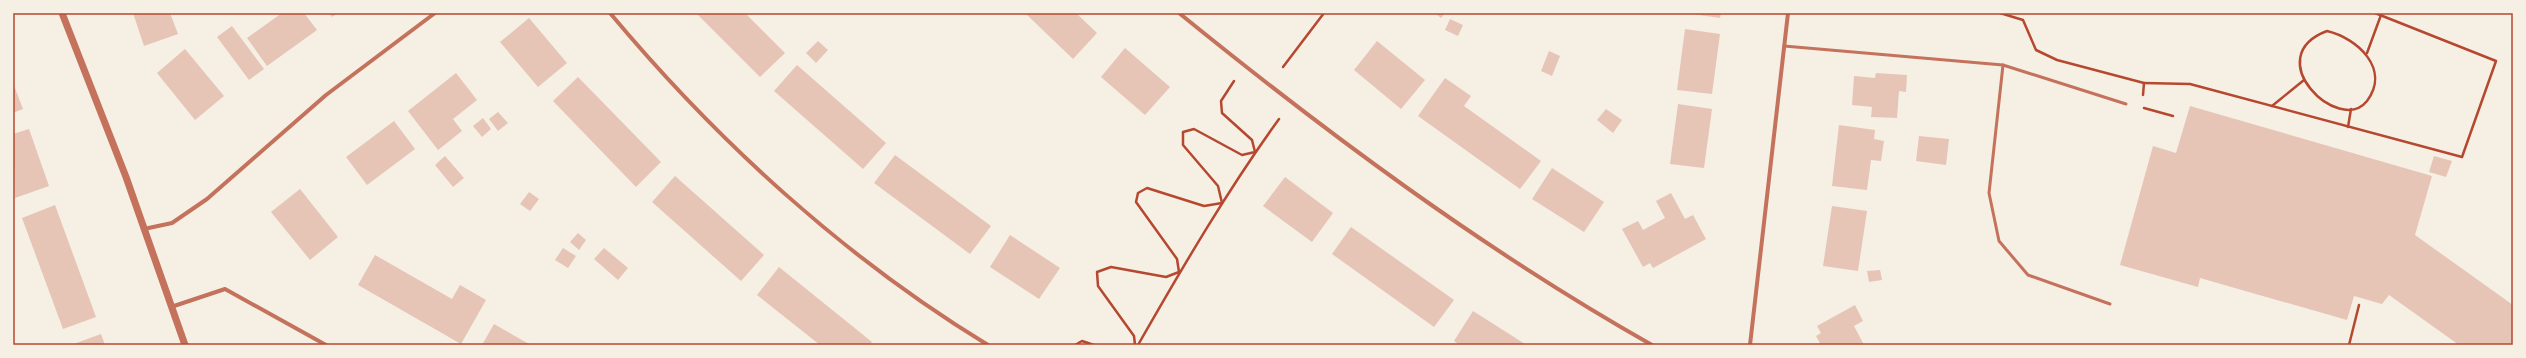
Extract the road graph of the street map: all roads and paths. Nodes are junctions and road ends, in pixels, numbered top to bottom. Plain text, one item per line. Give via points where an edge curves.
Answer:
1 (62, 13) edge
2 (435, 13) edge
3 (610, 13) edge
4 (1179, 13) edge
5 (1324, 13) edge
6 (1788, 13) edge
7 (2000, 13) edge
8 (2375, 13) edge
9 (2381, 15) junction
10 (1784, 46) junction
11 (2367, 53) junction
12 (2003, 65) junction
13 (1283, 67) dead end
14 (2304, 80) junction
15 (2144, 83) junction
16 (1232, 84) dead end
17 (2126, 104) joint
18 (2272, 106) junction
19 (2142, 108) junction
20 (2351, 109) junction
21 (2173, 116) dead end
22 (1279, 119) dead end
23 (2348, 127) junction
24 (1255, 152) junction
25 (1222, 203) junction
26 (143, 230) junction
27 (1180, 272) junction
28 (2110, 304) dead end
29 (2359, 305) dead end
30 (171, 307) junction
31 (184, 345) edge
32 (326, 345) edge
33 (988, 345) edge
34 (1075, 345) edge
35 (1094, 345) edge
36 (1135, 345) edge
37 (1138, 345) edge
38 (1652, 345) edge
39 (1750, 345) edge
40 (2349, 345) edge

1 - 26 street via 126,177
2 - 26 street via 326,95 208,199 172,223
3 - 33 street via 644,53 747,160 870,264
4 - 38 street via 1245,67 1421,198 1586,308
5 - 13 path
6 - 10 street
7 - 15 path via 2022,20 2036,50 2057,60
8 - 9 path
9 - 11 path
9 - 23 path via 2496,61 2462,157
10 - 12 lane
10 - 39 street
11 - 14 path via 2343,35 2327,31 2311,37 2302,49 2299,63
11 - 20 path via 2375,79 2373,93 2364,103
12 - 17 lane
12 - 28 lane via 1989,193 1999,241 2028,275
14 - 18 path
14 - 20 path via 2323,103
15 - 18 path via 2190,84
15 - 19 path
16 - 24 path via 1221,101 1222,113 1252,140
17 - 19 path
18 - 23 path
19 - 21 path
20 - 23 path
22 - 24 path
24 - 25 path
24 - 25 path via 1242,155 1194,129 1183,132 1183,145 1218,186
25 - 27 path
25 - 27 path via 1204,206 1147,188 1138,193 1136,202 1177,259
26 - 30 street
27 - 36 path via 1166,277 1111,267 1097,272 1098,286 1134,336
27 - 37 path
29 - 40 path
30 - 31 street
30 - 32 street via 225,289
34 - 35 path via 1082,341

